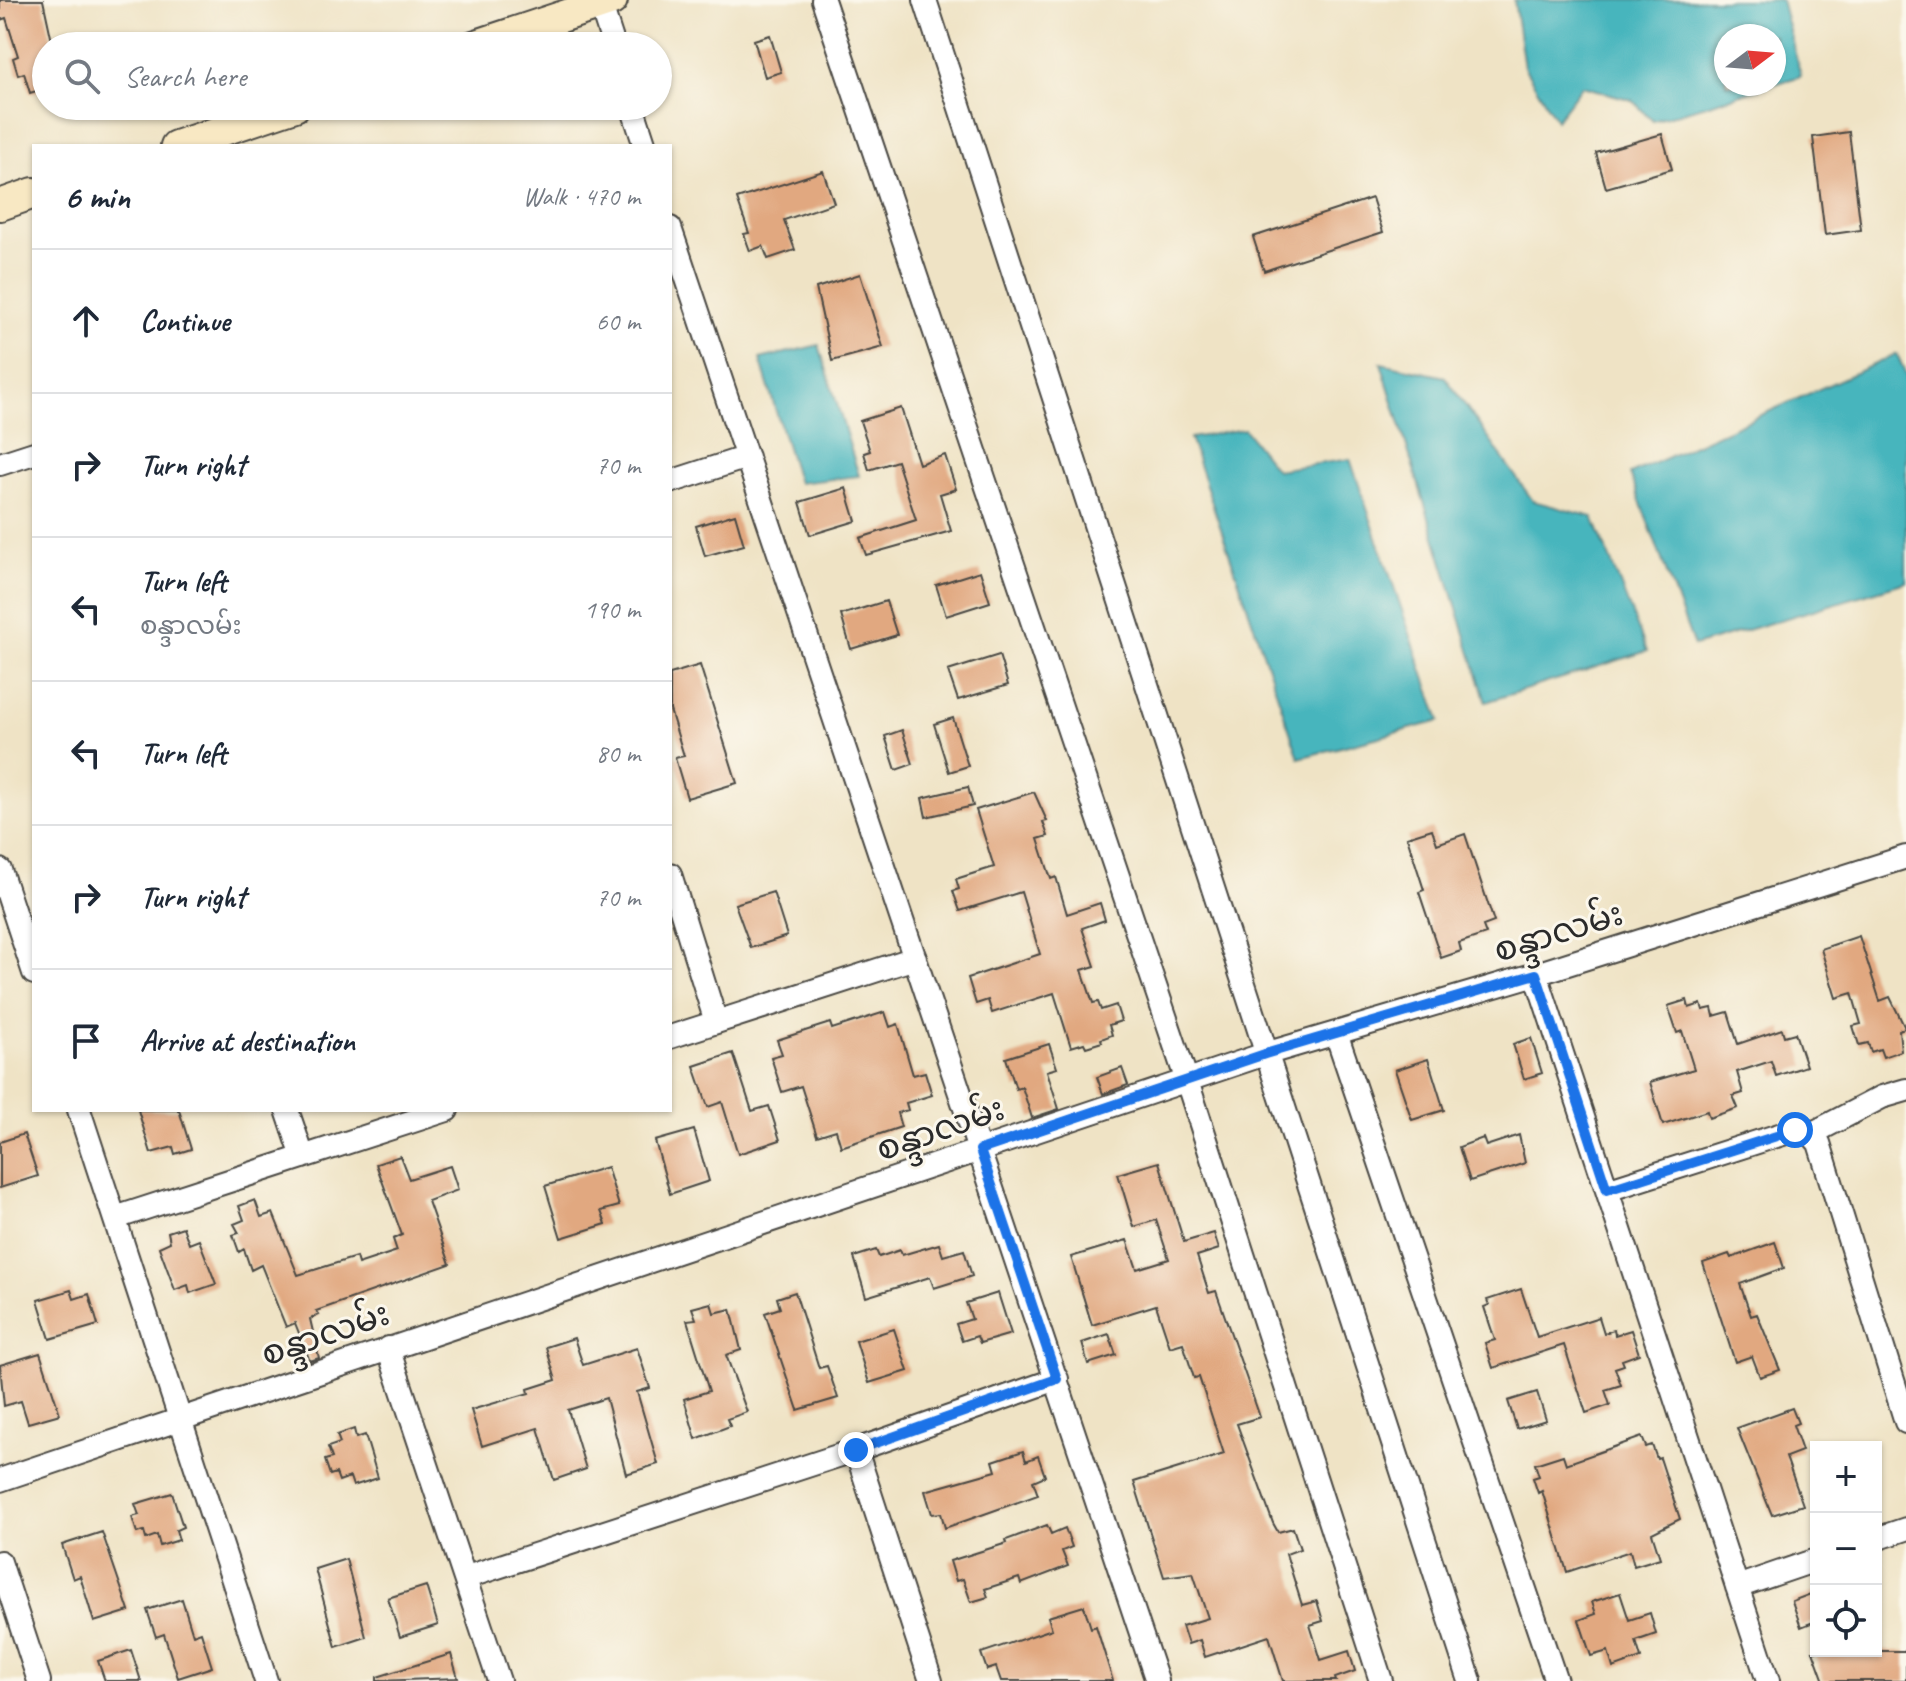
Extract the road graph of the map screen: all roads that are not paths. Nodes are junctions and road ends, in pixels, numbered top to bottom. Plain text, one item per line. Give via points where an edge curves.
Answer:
1 (823, 0) edge
2 (925, 0) edge
3 (604, 1) edge
4 (514, 32) edge
5 (611, 32) edge
6 (253, 120) edge
7 (637, 120) edge
8 (182, 144) edge
9 (644, 144) edge
10 (32, 194) edge
11 (0, 205) edge
12 (674, 252) edge
13 (32, 454) edge
14 (747, 457) junction
15 (0, 464) edge
16 (672, 481) edge
17 (1906, 857) edge
18 (0, 870) edge
19 (672, 880) edge
20 (915, 958) junction
21 (32, 967) edge
22 (1536, 974) junction
23 (716, 1022) junction
24 (1336, 1033) junction
25 (672, 1036) edge
26 (1265, 1054) junction
27 (1187, 1081) junction
28 (1906, 1090) edge
29 (80, 1112) edge
30 (288, 1112) edge
31 (441, 1112) edge
32 (1811, 1134) junction
33 (980, 1150) junction
34 (303, 1157) junction
35 (1607, 1190) junction
36 (115, 1218) junction
37 (388, 1348) junction
38 (1057, 1379) junction
39 (180, 1418) junction
40 (1906, 1422) edge
41 (856, 1450) junction
42 (0, 1480) edge
43 (1906, 1529) edge
44 (1882, 1537) edge
45 (0, 1562) edge
46 (1810, 1562) edge
47 (467, 1577) junction
48 (1737, 1587) junction
49 (8, 1616) edge
50 (39, 1681) edge
51 (266, 1681) edge
52 (499, 1681) edge
53 (931, 1681) edge
54 (1157, 1681) edge
55 (1381, 1681) edge
56 (1470, 1681) edge
57 (1556, 1681) edge
58 (1768, 1681) edge

1 - 27 street
2 - 26 street
3 - 4 street
3 - 5 street
6 - 8 street
7 - 9 street
10 - 11 street
12 - 14 street
13 - 15 street
14 - 16 street
14 - 20 street
17 - 22 street, စန္ဒာလမ်း
18 - 21 street
19 - 23 street
20 - 23 street
20 - 33 street
22 - 24 street, စန္ဒာလမ်း
22 - 35 street
23 - 25 street
24 - 26 street, စန္ဒာလမ်း
24 - 57 street
26 - 27 street, စန္ဒာလမ်း
26 - 56 street
27 - 33 street, စန္ဒာလမ်း
27 - 55 street
28 - 32 street
29 - 36 street
30 - 34 street
31 - 34 street
32 - 35 street via 1795,1130
32 - 40 street via 1819,1143
33 - 37 street, စန္ဒာလမ်း
33 - 38 street
34 - 36 street
35 - 48 street
36 - 39 street
37 - 39 street, စန္ဒာလမ်း
37 - 47 street
38 - 41 street
38 - 54 street
39 - 42 street, စန္ဒာလမ်း
39 - 51 street
41 - 47 street
41 - 53 street
43 - 44 street
45 - 49 street
46 - 48 street
47 - 52 street
48 - 58 street
49 - 50 street

